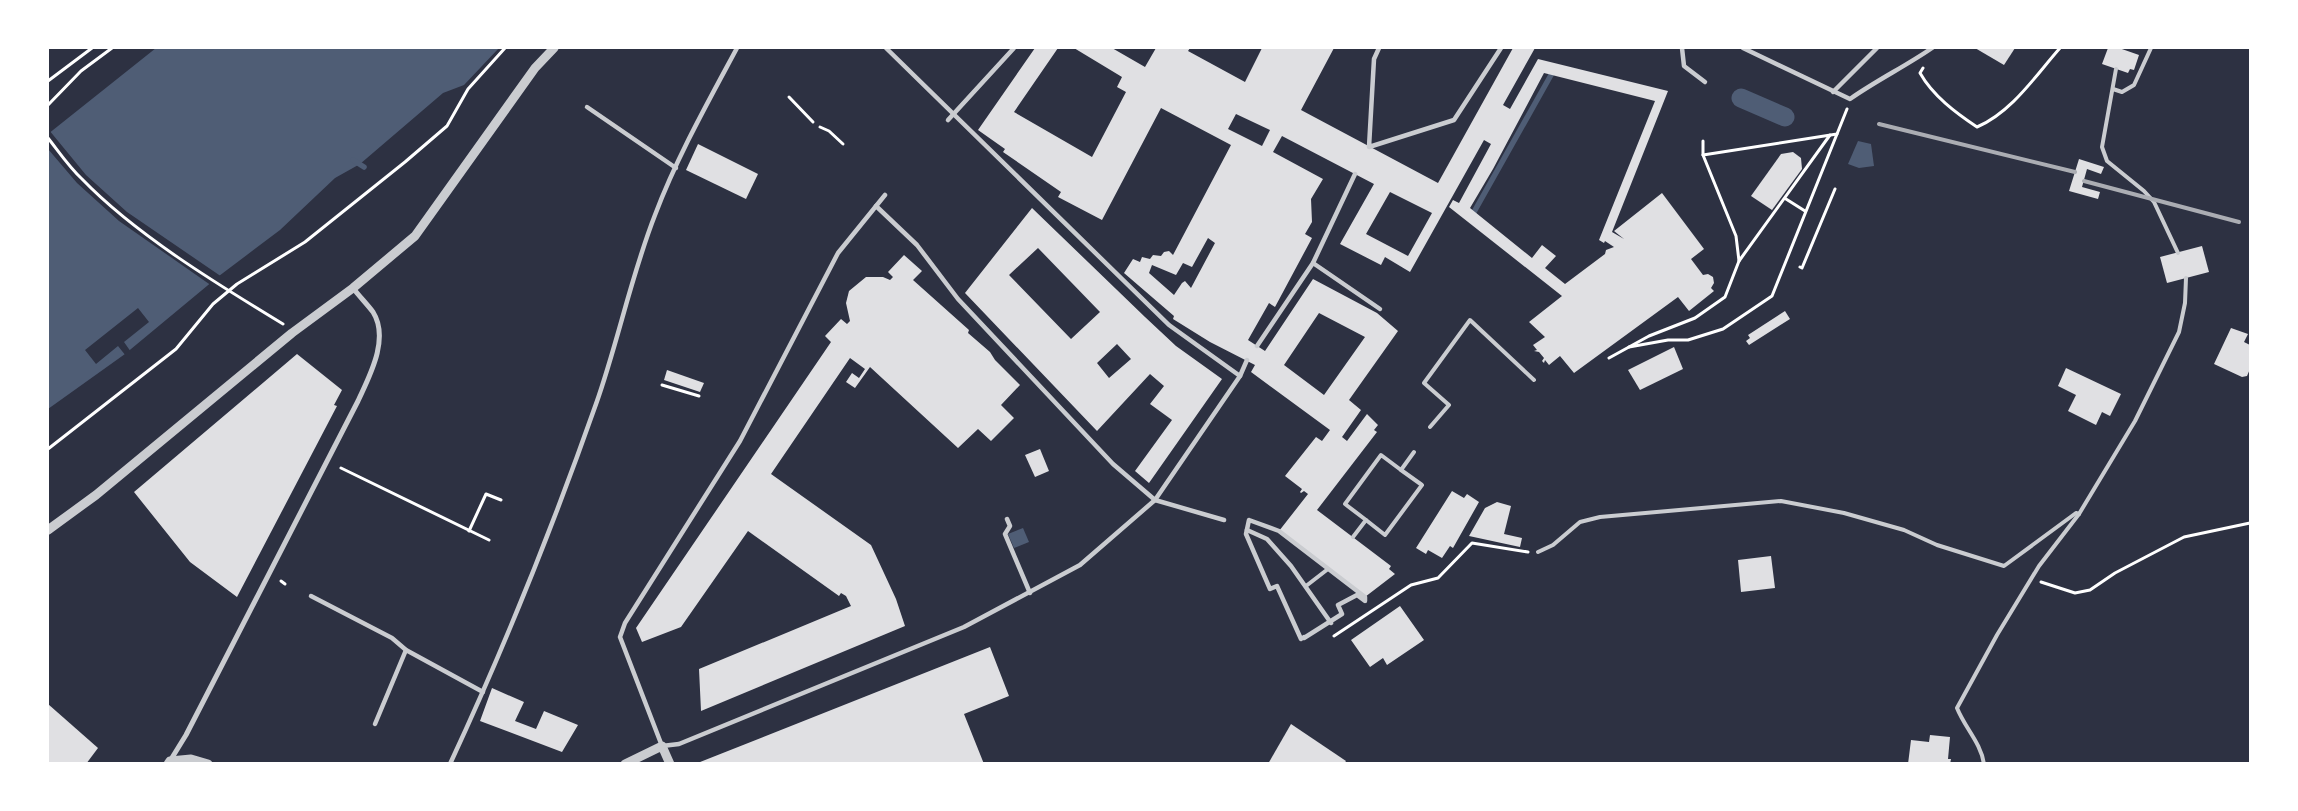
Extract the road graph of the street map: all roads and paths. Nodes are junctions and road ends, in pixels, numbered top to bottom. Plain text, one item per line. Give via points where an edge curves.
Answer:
1 (92, 48) edge
2 (112, 48) edge
3 (504, 48) edge
4 (554, 48) edge
5 (737, 48) edge
6 (886, 48) edge
7 (1014, 48) edge
8 (1379, 48) edge
9 (1501, 48) edge
10 (1682, 48) edge
11 (1743, 48) edge
12 (1877, 48) edge
13 (1932, 48) edge
14 (2060, 48) edge
15 (2151, 48) edge
16 (1928, 63) dead end
17 (2116, 69) dead end
18 (48, 81) edge
19 (1705, 82) dead end
20 (2113, 89) junction
21 (1834, 92) junction
22 (789, 97) dead end
23 (1850, 99) junction
24 (48, 105) edge
25 (587, 107) dead end
26 (954, 114) junction
27 (948, 120) dead end
28 (813, 122) dead end
29 (820, 128) dead end
30 (1837, 134) junction
31 (1830, 136) junction
32 (48, 138) edge
33 (1702, 141) dead end
34 (843, 144) dead end
35 (1703, 155) junction
36 (676, 168) junction
37 (1355, 174) dead end
38 (1835, 189) dead end
39 (885, 195) dead end
40 (1786, 199) junction
41 (876, 206) junction
42 (1805, 211) junction
43 (2178, 252) dead end
44 (1739, 261) junction
45 (1313, 263) junction
46 (1800, 267) dead end
47 (2186, 278) dead end
48 (353, 288) junction
49 (1380, 309) dead end
50 (283, 324) dead end
51 (1257, 346) dead end
52 (1629, 347) junction
53 (1609, 358) dead end
54 (1247, 360) dead end
55 (1240, 376) junction
56 (1534, 380) dead end
57 (662, 385) dead end
58 (699, 396) dead end
59 (1430, 427) dead end
60 (48, 449) edge
61 (1414, 452) dead end
62 (341, 468) dead end
63 (1401, 470) junction
64 (501, 500) dead end
65 (1155, 500) junction
66 (2079, 514) junction
67 (1007, 518) dead end
68 (1224, 520) dead end
69 (1366, 520) junction
70 (2250, 523) edge
71 (48, 530) edge
72 (1248, 530) junction
73 (469, 531) junction
74 (1353, 537) dead end
75 (489, 540) dead end
76 (1538, 552) joint
77 (1328, 569) junction
78 (281, 581) dead end
79 (285, 584) dead end
80 (2044, 584) dead end
81 (1306, 586) junction
82 (1030, 592) junction
83 (311, 596) dead end
84 (1331, 623) junction
85 (1334, 636) dead end
86 (406, 650) junction
87 (483, 692) junction
88 (376, 724) dead end
89 (662, 746) junction
90 (169, 762) edge
91 (208, 764) edge
92 (450, 764) edge
93 (625, 764) edge
94 (670, 764) edge
95 (1984, 764) edge

1 - 18 path
2 - 24 path via 81,71
3 - 60 path via 468,90 447,126 305,242 237,284 213,304 176,349
4 - 48 street via 535,68 415,236
5 - 36 street
6 - 26 street
7 - 26 street
8 - 9 street via 1374,59 1368,147 1454,120
10 - 19 street via 1684,66
11 - 21 street
12 - 21 street
13 - 23 street
14 - 16 path via 2009,106 1977,127 1952,110 1924,80 1920,71
15 - 20 lane via 2134,85 2122,92
17 - 20 lane
20 - 43 lane via 2102,147 2107,161 2154,202
21 - 23 street
22 - 28 path
23 - 30 path
25 - 36 street
26 - 27 street
26 - 55 street via 1169,325
29 - 34 path via 829,130
30 - 31 path
30 - 42 path
31 - 35 path
31 - 40 path
32 - 50 path via 81,179 123,217
33 - 35 path
35 - 44 path via 1736,236
36 - 87 street via 655,214 585,437
37 - 45 street
38 - 46 path
39 - 41 street
40 - 42 path
40 - 44 path
41 - 65 street via 917,245 958,299 1113,464
41 - 89 street via 838,254 740,441 625,623 620,637
42 - 52 path via 1788,262 1772,296 1723,329 1694,339
44 - 52 path via 1725,297 1695,318
45 - 49 street
45 - 51 street
47 - 66 lane via 2179,332 2135,421
48 - 71 street via 292,333 96,495
48 - 90 street via 374,314 379,338 376,359 358,401 186,736
52 - 53 path
54 - 55 street
55 - 65 street
56 - 59 lane via 1470,320 1424,383 1449,405
57 - 58 path
61 - 63 lane
62 - 73 path
63 - 69 lane via 1381,455 1345,504
63 - 69 lane via 1422,485 1386,535
64 - 73 path via 486,494
65 - 68 street
65 - 82 street via 1080,565
66 - 76 lane via 2076,512 2004,566 1937,545 1904,530 1844,513 1781,502 1600,517 1580,522 1553,545
66 - 95 lane via 2039,566 1957,708 1964,725 1982,749
67 - 82 street via 1010,526 1005,534
69 - 74 lane
70 - 80 path via 2184,536 2115,572 2090,590 2074,593
72 - 77 street via 1249,520 1279,531
72 - 81 street via 1267,539
72 - 84 street via 1246,534 1270,589 1277,586 1300,639
73 - 75 path
76 - 85 path via 1472,543 1438,578 1411,585
77 - 81 lane
77 - 84 street via 1365,597 1365,601 1358,594 1338,605 1342,614
78 - 79 path
81 - 84 street
82 - 89 street via 980,620 679,744
83 - 86 street via 392,638
86 - 87 street
86 - 88 street
87 - 92 street
89 - 93 street
89 - 94 street
90 - 91 street via 191,759

